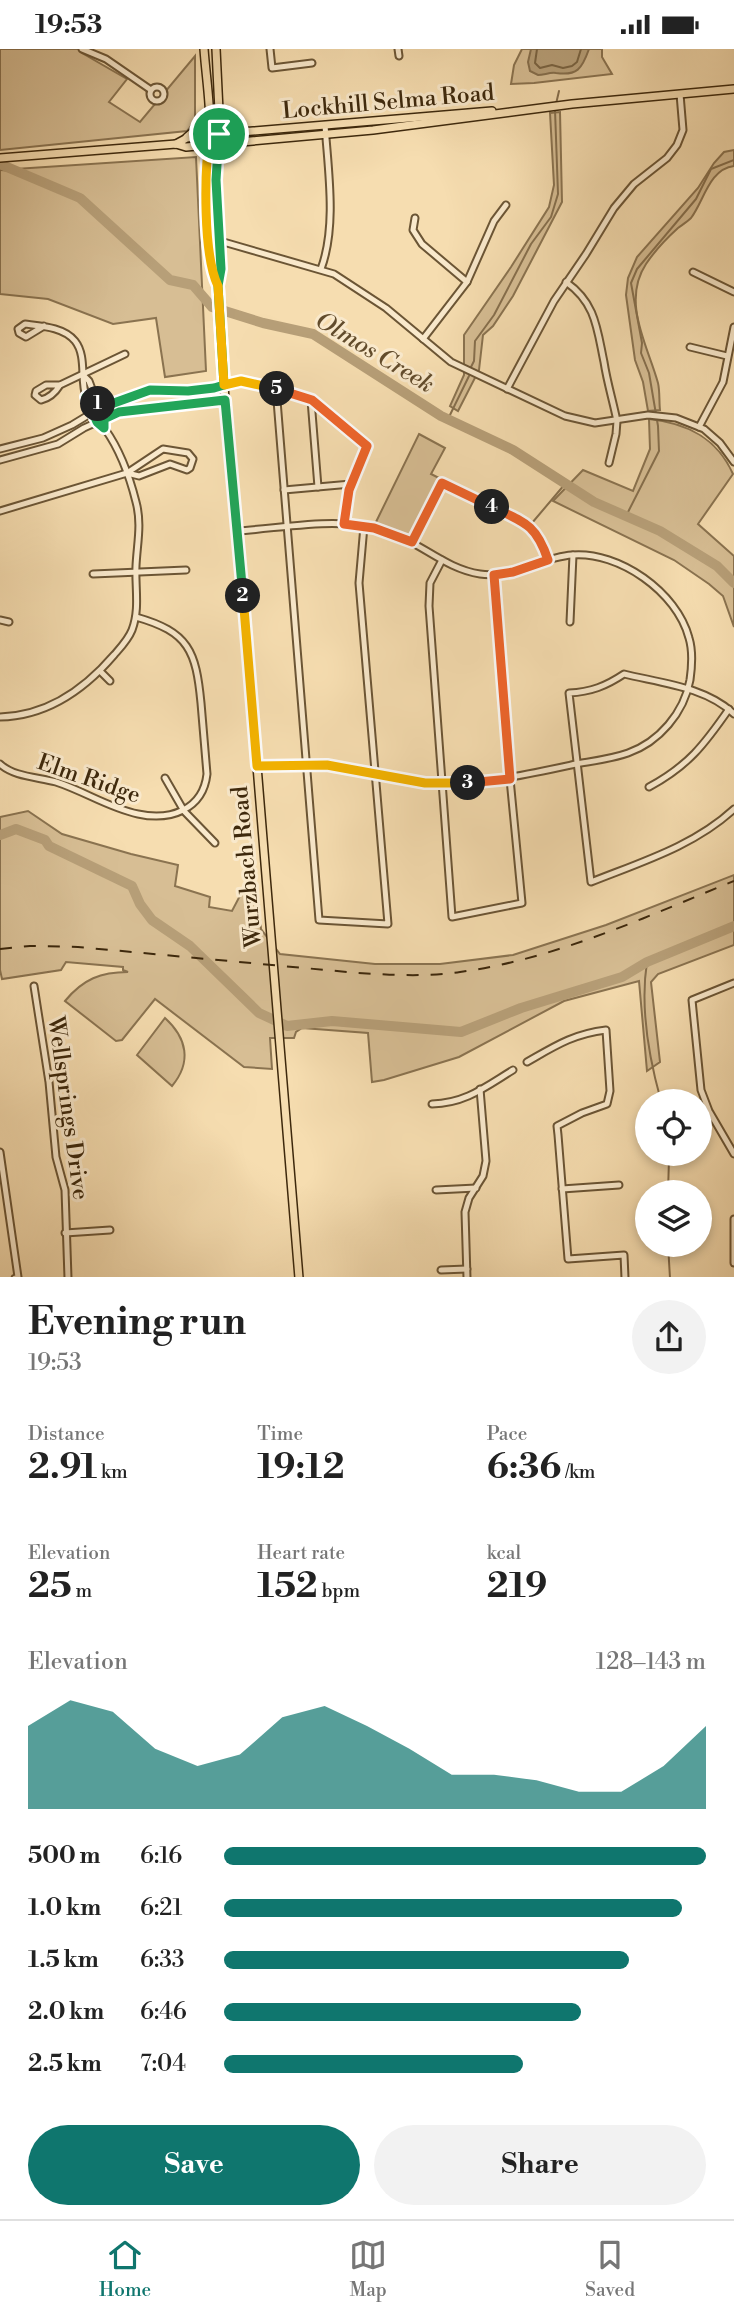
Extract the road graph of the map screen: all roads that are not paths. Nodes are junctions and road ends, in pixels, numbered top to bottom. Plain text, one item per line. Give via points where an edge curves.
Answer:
1 (82, 49) edge
2 (204, 49) edge
3 (216, 49) edge
4 (270, 49) edge
5 (398, 49) edge
6 (399, 57) dead end
7 (312, 63) dead end
8 (734, 89) edge
9 (150, 90) dead end
10 (680, 95) junction
11 (521, 110) junction
12 (209, 111) junction
13 (219, 111) junction
14 (372, 120) junction
15 (325, 125) junction
16 (289, 128) junction
17 (373, 130) junction
18 (241, 132) junction
19 (214, 135) junction
20 (326, 135) junction
21 (187, 138) junction
22 (289, 138) junction
23 (236, 142) junction
24 (176, 144) junction
25 (213, 144) junction
26 (0, 158) edge
27 (216, 164) junction
28 (506, 205) dead end
29 (208, 210) junction
30 (415, 218) dead end
31 (220, 241) junction
32 (321, 269) junction
33 (693, 272) dead end
34 (213, 275) junction
35 (467, 282) junction
36 (566, 282) junction
37 (218, 286) junction
38 (734, 292) edge
39 (44, 326) dead end
40 (734, 327) edge
41 (423, 339) junction
42 (690, 347) dead end
43 (125, 354) dead end
44 (727, 356) junction
45 (83, 375) junction
46 (61, 385) dead end
47 (224, 385) junction
48 (276, 388) junction
49 (507, 389) junction
50 (195, 390) junction
51 (94, 394) junction
52 (86, 397) junction
53 (311, 399) junction
54 (225, 400) junction
55 (196, 402) junction
56 (100, 408) junction
57 (93, 412) junction
58 (104, 419) junction
59 (617, 421) junction
60 (97, 422) junction
61 (699, 427) junction
62 (104, 428) junction
63 (0, 449) edge
64 (174, 452) junction
65 (0, 460) edge
66 (734, 462) edge
67 (609, 463) dead end
68 (170, 464) junction
69 (127, 473) junction
70 (351, 484) junction
71 (318, 487) junction
72 (284, 490) junction
73 (0, 511) edge
74 (344, 524) junction
75 (364, 526) junction
76 (287, 528) junction
77 (237, 531) junction
78 (412, 542) junction
79 (573, 555) junction
80 (442, 560) junction
81 (548, 560) junction
82 (186, 570) dead end
83 (136, 571) junction
84 (93, 574) dead end
85 (494, 575) junction
86 (136, 617) junction
87 (0, 620) edge
88 (9, 622) dead end
89 (570, 622) dead end
90 (100, 671) junction
91 (110, 681) dead end
92 (687, 689) junction
93 (731, 712) edge
94 (0, 717) edge
95 (0, 764) edge
96 (306, 764) junction
97 (576, 764) junction
98 (257, 766) junction
99 (375, 774) junction
100 (165, 778) dead end
101 (510, 779) junction
102 (443, 782) junction
103 (649, 787) dead end
104 (734, 809) edge
105 (184, 811) junction
106 (215, 843) dead end
107 (734, 983) edge
108 (34, 986) dead end
109 (527, 1062) dead end
110 (513, 1070) dead end
111 (480, 1089) junction
112 (432, 1104) dead end
113 (0, 1151) edge
114 (734, 1154) edge
115 (618, 1185) dead end
116 (476, 1188) junction
117 (562, 1189) junction
118 (436, 1190) dead end
119 (734, 1219) edge
120 (110, 1230) dead end
121 (65, 1233) junction
122 (734, 1263) edge
123 (467, 1269) junction
124 (441, 1270) dead end
125 (16, 1277) edge
126 (68, 1277) edge
127 (299, 1277) edge
128 (467, 1277) edge
129 (625, 1277) edge

1 - 9 street via 106,59
2 - 12 main road
3 - 13 main road
4 - 7 street via 272,68
5 - 6 street
8 - 10 main road, Lockhill Selma Road
10 - 11 main road, Lockhill Selma Road
10 - 36 street via 683,130 677,145 623,195
11 - 14 main road, Lockhill Selma Road
11 - 17 main road, Lockhill Selma Road
12 - 19 main road
12 - 21 main road
13 - 18 main road
13 - 19 main road
14 - 15 main road, Lockhill Selma Road
14 - 17 street
15 - 16 main road, Lockhill Selma Road
15 - 20 street
16 - 18 main road, Lockhill Selma Road
16 - 22 main road
17 - 20 main road, Lockhill Selma Road
18 - 19 main road, Lockhill Selma Road
19 - 21 main road, Lockhill Selma Road
19 - 25 main road
20 - 22 main road, Lockhill Selma Road
20 - 32 street via 330,230
21 - 24 main road, Lockhill Selma Road
22 - 23 main road, Lockhill Selma Road
23 - 25 main road, Lockhill Selma Road
23 - 27 main road
24 - 25 main road, Lockhill Selma Road
24 - 26 main road, Lockhill Selma Road
25 - 27 main road, Wurzbach Road
25 - 29 main road, Wurzbach Road
27 - 31 main road, Wurzbach Road
28 - 35 street
29 - 31 main road via 214,216 214,236
29 - 34 main road, Wurzbach Road
30 - 35 street via 413,230 422,244
31 - 32 street
31 - 34 main road
31 - 37 main road, Wurzbach Road
32 - 41 street via 379,302
33 - 38 street
34 - 37 main road, Wurzbach Road
35 - 41 street
36 - 49 street
36 - 59 street via 582,296 596,319
37 - 47 main road, Wurzbach Road
39 - 45 street via 72,338
40 - 44 street
41 - 49 street via 451,362
42 - 44 street
43 - 45 street
44 - 61 street via 723,381
45 - 46 street
45 - 51 street
45 - 52 street
47 - 48 street via 241,381
47 - 50 street
47 - 54 main road, Wurzbach Road
48 - 53 street
48 - 72 street
49 - 59 street via 572,419
50 - 55 street
50 - 56 street via 150,390
51 - 52 street
51 - 56 street
52 - 57 street
53 - 70 street via 367,446
53 - 71 street
54 - 55 street
54 - 77 main road, Wurzbach Road
55 - 58 street via 119,412
56 - 57 street
56 - 58 street
57 - 60 street
57 - 63 street via 43,438
58 - 60 street
58 - 62 street
59 - 61 street via 662,415
59 - 67 street
60 - 62 street
60 - 65 street via 58,444
61 - 66 street via 720,443
62 - 69 street
64 - 68 street
64 - 68 street via 188,453 192,464 184,470
64 - 69 street via 156,452
68 - 69 street via 139,476
69 - 73 street
69 - 83 street via 138,515
70 - 71 street
70 - 74 street
71 - 72 street
72 - 76 street
74 - 75 street
74 - 76 street
75 - 78 street
75 - 99 street via 359,583
76 - 77 street
76 - 96 street
77 - 98 main road, Wurzbach Road
78 - 80 street
78 - 81 street via 442,483 528,525 538,535
79 - 81 street
79 - 89 street
79 - 92 street via 618,563 663,596 689,638
80 - 85 street via 466,571
80 - 102 street via 430,583 429,606
81 - 85 street
82 - 83 street
83 - 84 street
83 - 86 street
85 - 101 street
86 - 90 street via 125,642
86 - 105 street via 164,626 180,638 198,673 207,774 200,798
87 - 88 street
90 - 91 street
90 - 94 street via 50,706
92 - 93 street via 711,697
92 - 97 street via 674,717 645,745 616,757
92 - 97 street via 625,674 598,689 569,693
93 - 103 street via 694,756
95 - 105 street, Elm Ridge via 10,772 58,783 136,814
96 - 98 street
96 - 99 street
96 - 99 street via 319,920 387,924
97 - 101 street
97 - 104 street via 591,882 691,840
98 - 127 main road, Wurzbach Road
99 - 102 street
100 - 105 street
101 - 102 street
101 - 102 street via 522,903 452,917
105 - 106 street
107 - 114 street via 692,1000 701,1090
108 - 121 street, Wellsprings Drive via 56,1157 65,1190
109 - 117 street via 570,1037 606,1030 607,1104 557,1126
110 - 111 street
111 - 112 street via 456,1102
111 - 116 street via 486,1161
113 - 125 street
115 - 117 street
116 - 118 street
116 - 123 street via 465,1212
117 - 129 street via 568,1259 624,1255
119 - 122 street
120 - 121 street
121 - 126 street, Wellsprings Drive
123 - 124 street
123 - 128 street

